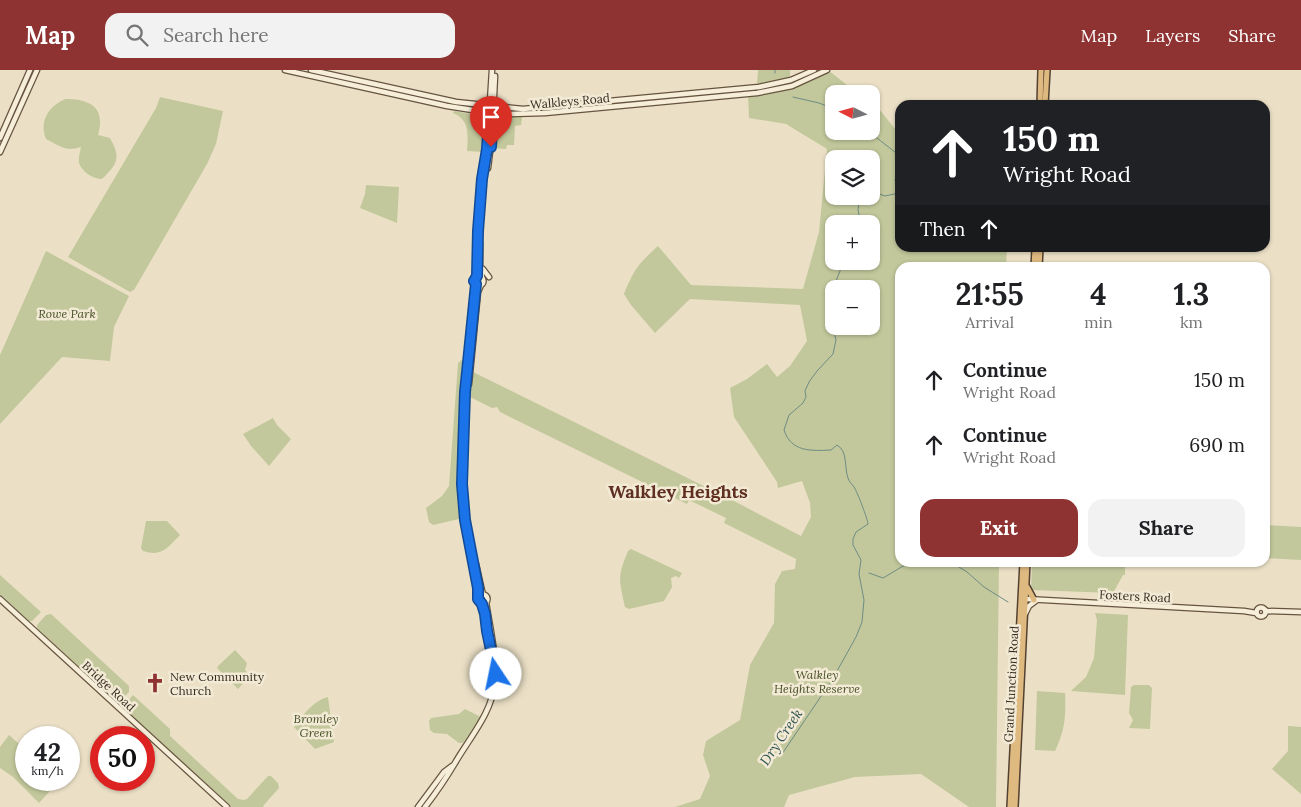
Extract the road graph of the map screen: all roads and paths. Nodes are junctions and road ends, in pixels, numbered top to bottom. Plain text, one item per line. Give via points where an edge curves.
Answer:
1 (30, 70) edge
2 (37, 70) edge
3 (285, 70) edge
4 (311, 70) edge
5 (494, 70) edge
6 (814, 70) edge
7 (826, 70) edge
8 (1041, 70) edge
9 (1047, 70) edge
10 (492, 97) junction
11 (1040, 100) edge
12 (1045, 100) edge
13 (475, 105) junction
14 (492, 107) junction
15 (502, 108) junction
16 (479, 111) junction
17 (491, 112) junction
18 (505, 114) junction
19 (491, 124) junction
20 (0, 138) edge
21 (0, 152) edge
22 (478, 229) junction
23 (480, 248) junction
24 (479, 277) junction
25 (489, 277) dead end
26 (479, 284) junction
27 (1023, 567) edge
28 (1027, 567) edge
29 (1026, 587) junction
30 (481, 596) junction
31 (0, 599) edge
32 (1023, 599) junction
33 (1036, 600) junction
34 (484, 603) junction
35 (1264, 609) junction
36 (1256, 611) junction
37 (1301, 613) edge
38 (1025, 614) junction
39 (1264, 614) junction
40 (455, 763) junction
41 (227, 807) edge
42 (418, 807) edge
43 (425, 807) edge
44 (1010, 807) edge
45 (1015, 807) edge

1 - 20 main road
2 - 21 main road
3 - 16 main road, Walkleys Road
4 - 13 main road, Walkleys Road
5 - 10 main road
6 - 15 main road, Walkleys Road via 791,80 759,87 541,108
7 - 18 main road, Walkleys Road via 792,86 757,93
8 - 11 highway
9 - 12 highway
10 - 13 main road
10 - 14 main road
10 - 15 main road
13 - 14 main road, Walkleys Road
14 - 15 main road, Walkleys Road
14 - 17 main road
16 - 17 main road, Walkleys Road
16 - 19 main road
17 - 18 main road, Walkleys Road
17 - 19 main road
18 - 19 main road
19 - 22 main road
22 - 23 main road
22 - 24 main road via 476,268
23 - 24 main road
23 - 25 main road via 484,271
24 - 26 main road via 483,282
24 - 26 main road via 474,281
26 - 30 main road via 466,398 462,484 465,520
27 - 32 highway, Grand Junction Road
28 - 29 highway, Grand Junction Road
29 - 32 highway, Grand Junction Road
29 - 33 highway
30 - 34 main road via 487,598
30 - 34 main road via 478,602
31 - 41 main road, Bridge Road
32 - 33 main road, Fosters Road
32 - 38 highway, Grand Junction Road
32 - 44 highway, Grand Junction Road
33 - 36 main road, Fosters Road
33 - 38 main road
34 - 40 main road via 495,664 495,683 491,703
35 - 36 main road via 1261,607
35 - 37 main road
35 - 39 main road
36 - 39 main road, Fosters Road via 1259,616
37 - 39 main road
38 - 45 highway, Grand Junction Road
40 - 42 main road via 444,772
40 - 43 main road

